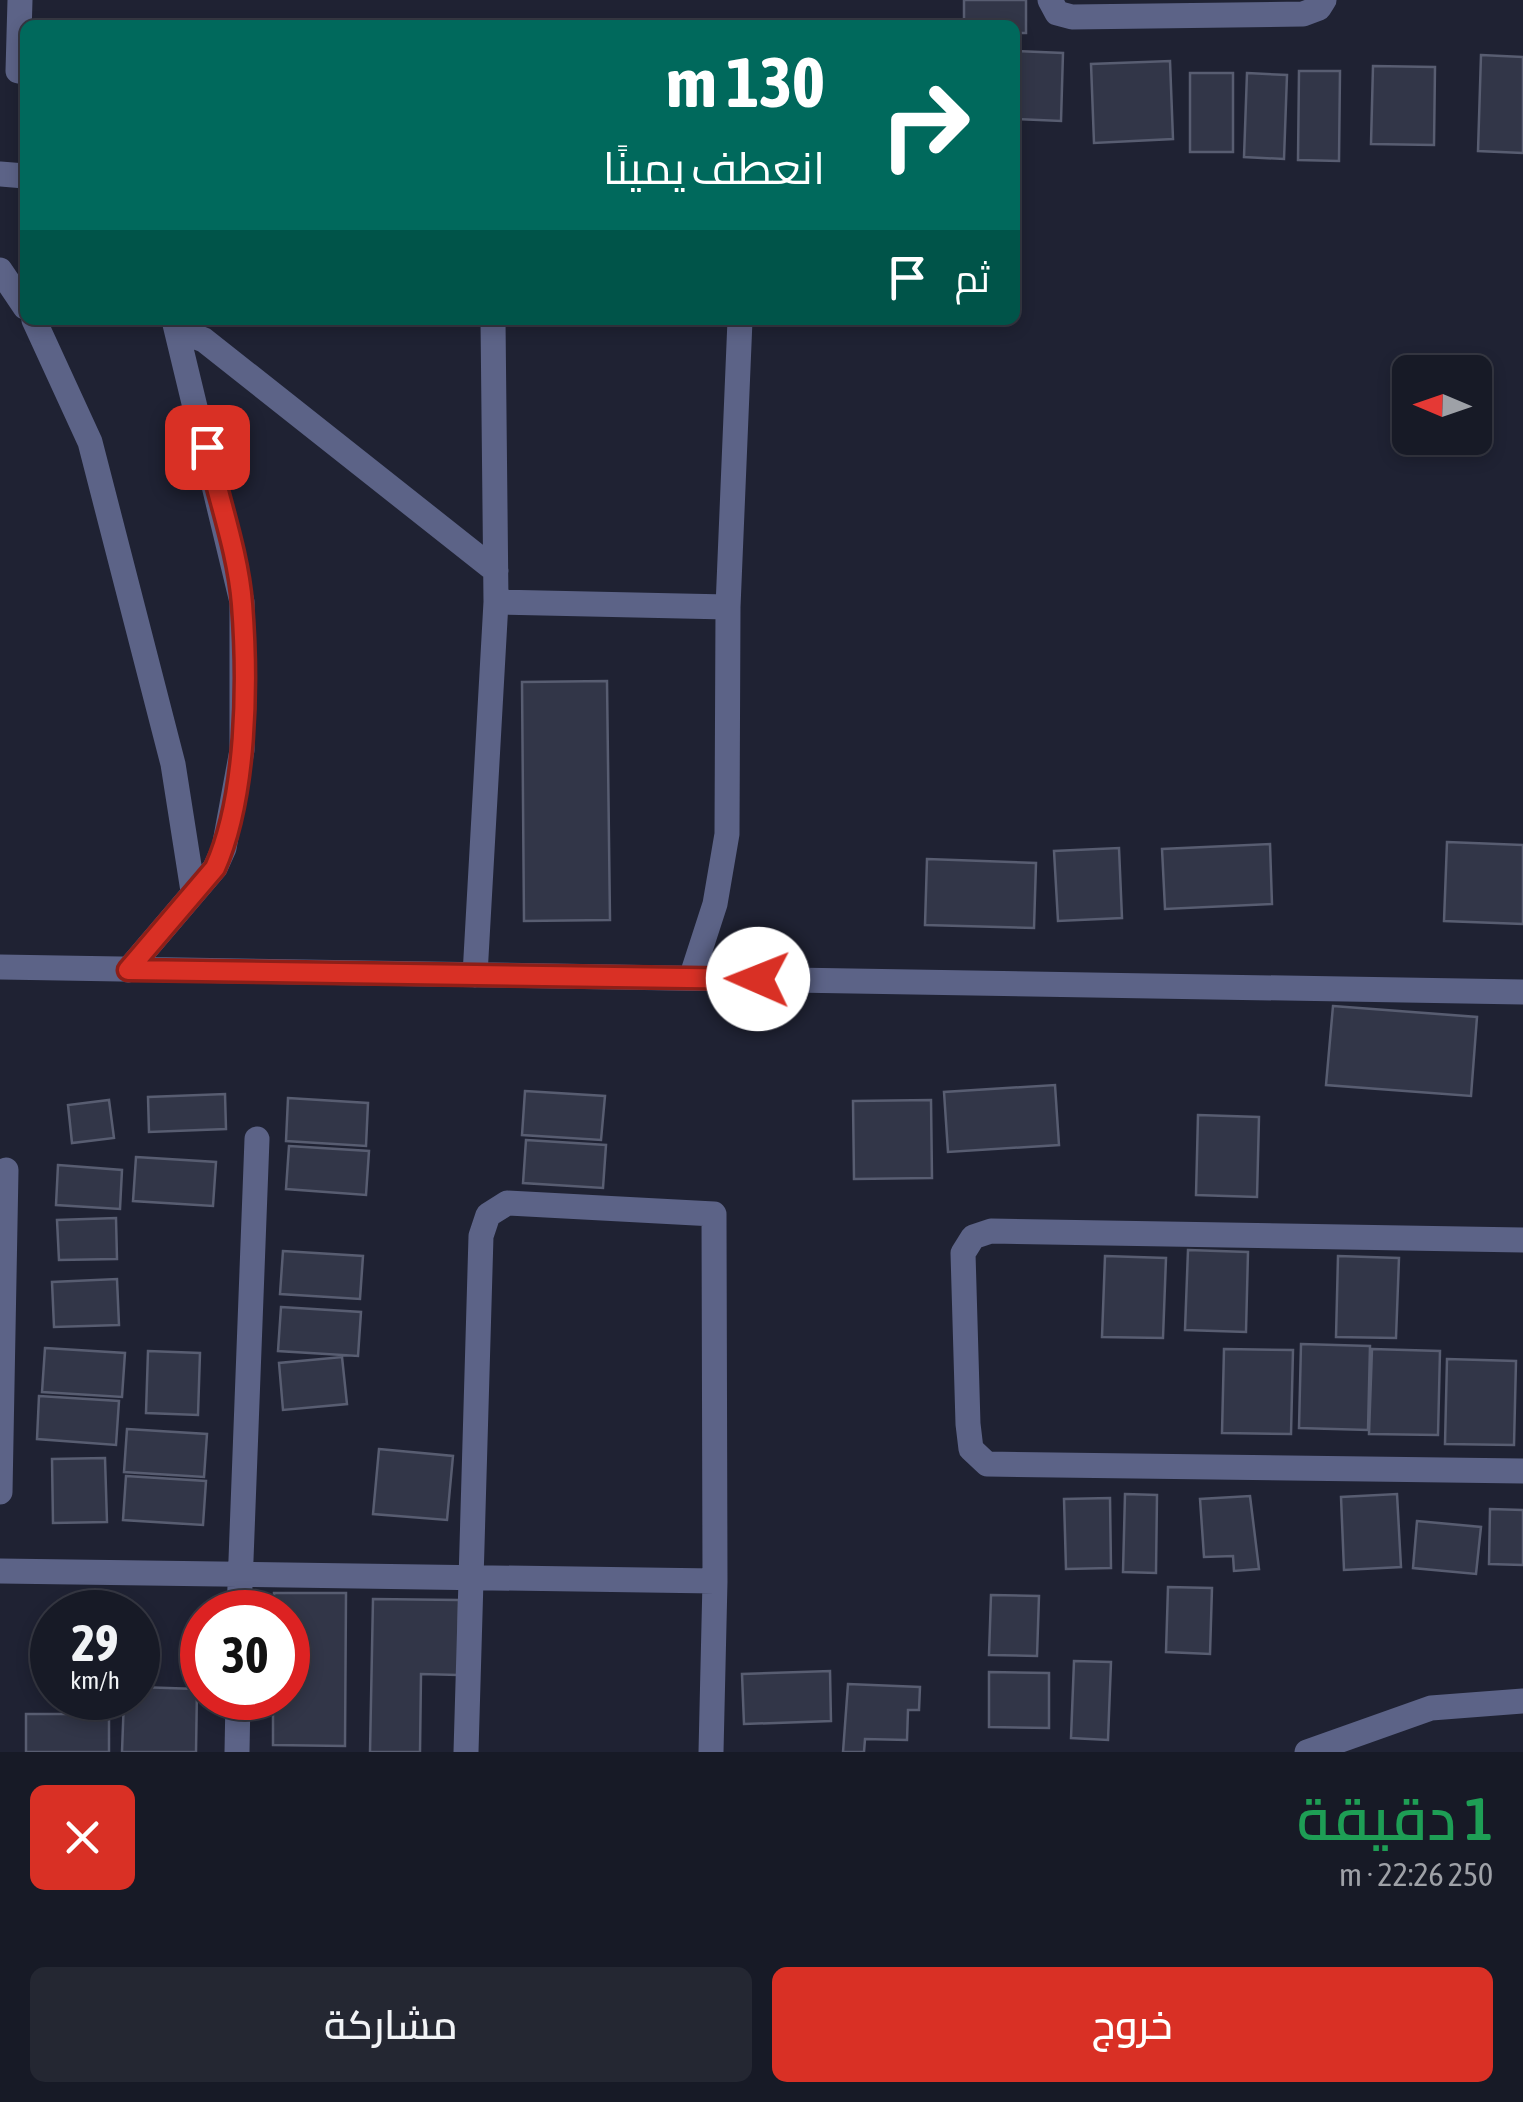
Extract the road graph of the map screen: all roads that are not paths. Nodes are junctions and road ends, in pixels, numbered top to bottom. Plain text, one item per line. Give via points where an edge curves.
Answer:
1 (20, 0) edge
2 (1050, 0) edge
3 (1324, 0) edge
4 (18, 72) dead end
5 (0, 270) edge
6 (20, 300) edge
7 (36, 325) edge
8 (493, 325) edge
9 (740, 325) edge
10 (178, 326) edge
11 (496, 571) junction
12 (496, 602) junction
13 (728, 608) junction
14 (194, 891) junction
15 (0, 967) edge
16 (128, 970) junction
17 (476, 975) junction
18 (691, 978) junction
19 (1523, 992) edge
20 (257, 1139) dead end
21 (6, 1170) dead end
22 (1523, 1240) edge
23 (1523, 1471) edge
24 (0, 1492) edge
25 (0, 1571) edge
26 (240, 1576) junction
27 (472, 1577) junction
28 (715, 1581) junction
29 (240, 1590) edge
30 (1523, 1701) edge
31 (238, 1720) edge
32 (1365, 1741) edge
33 (237, 1752) edge
34 (466, 1752) edge
35 (711, 1752) edge
36 (1307, 1752) edge

1 - 4 street
2 - 3 street via 1056,13 1072,18 1303,14
5 - 6 street
7 - 14 street via 90,442 173,764
8 - 11 street
9 - 13 street
10 - 11 street
10 - 14 street via 242,602 242,750 224,848
11 - 12 street
12 - 13 street
12 - 17 street
13 - 18 street via 727,834 715,904
14 - 16 street
15 - 16 street
16 - 17 street
17 - 18 street
18 - 19 street
20 - 26 street
21 - 24 street
22 - 23 street via 991,1231 973,1237 963,1254 968,1424 972,1449 987,1464
25 - 26 street
26 - 27 street
26 - 29 street
27 - 28 street
27 - 28 street via 480,1236 488,1215 506,1204 714,1214
27 - 34 street
28 - 35 street
30 - 32 street via 1430,1708
31 - 33 street
32 - 36 street

